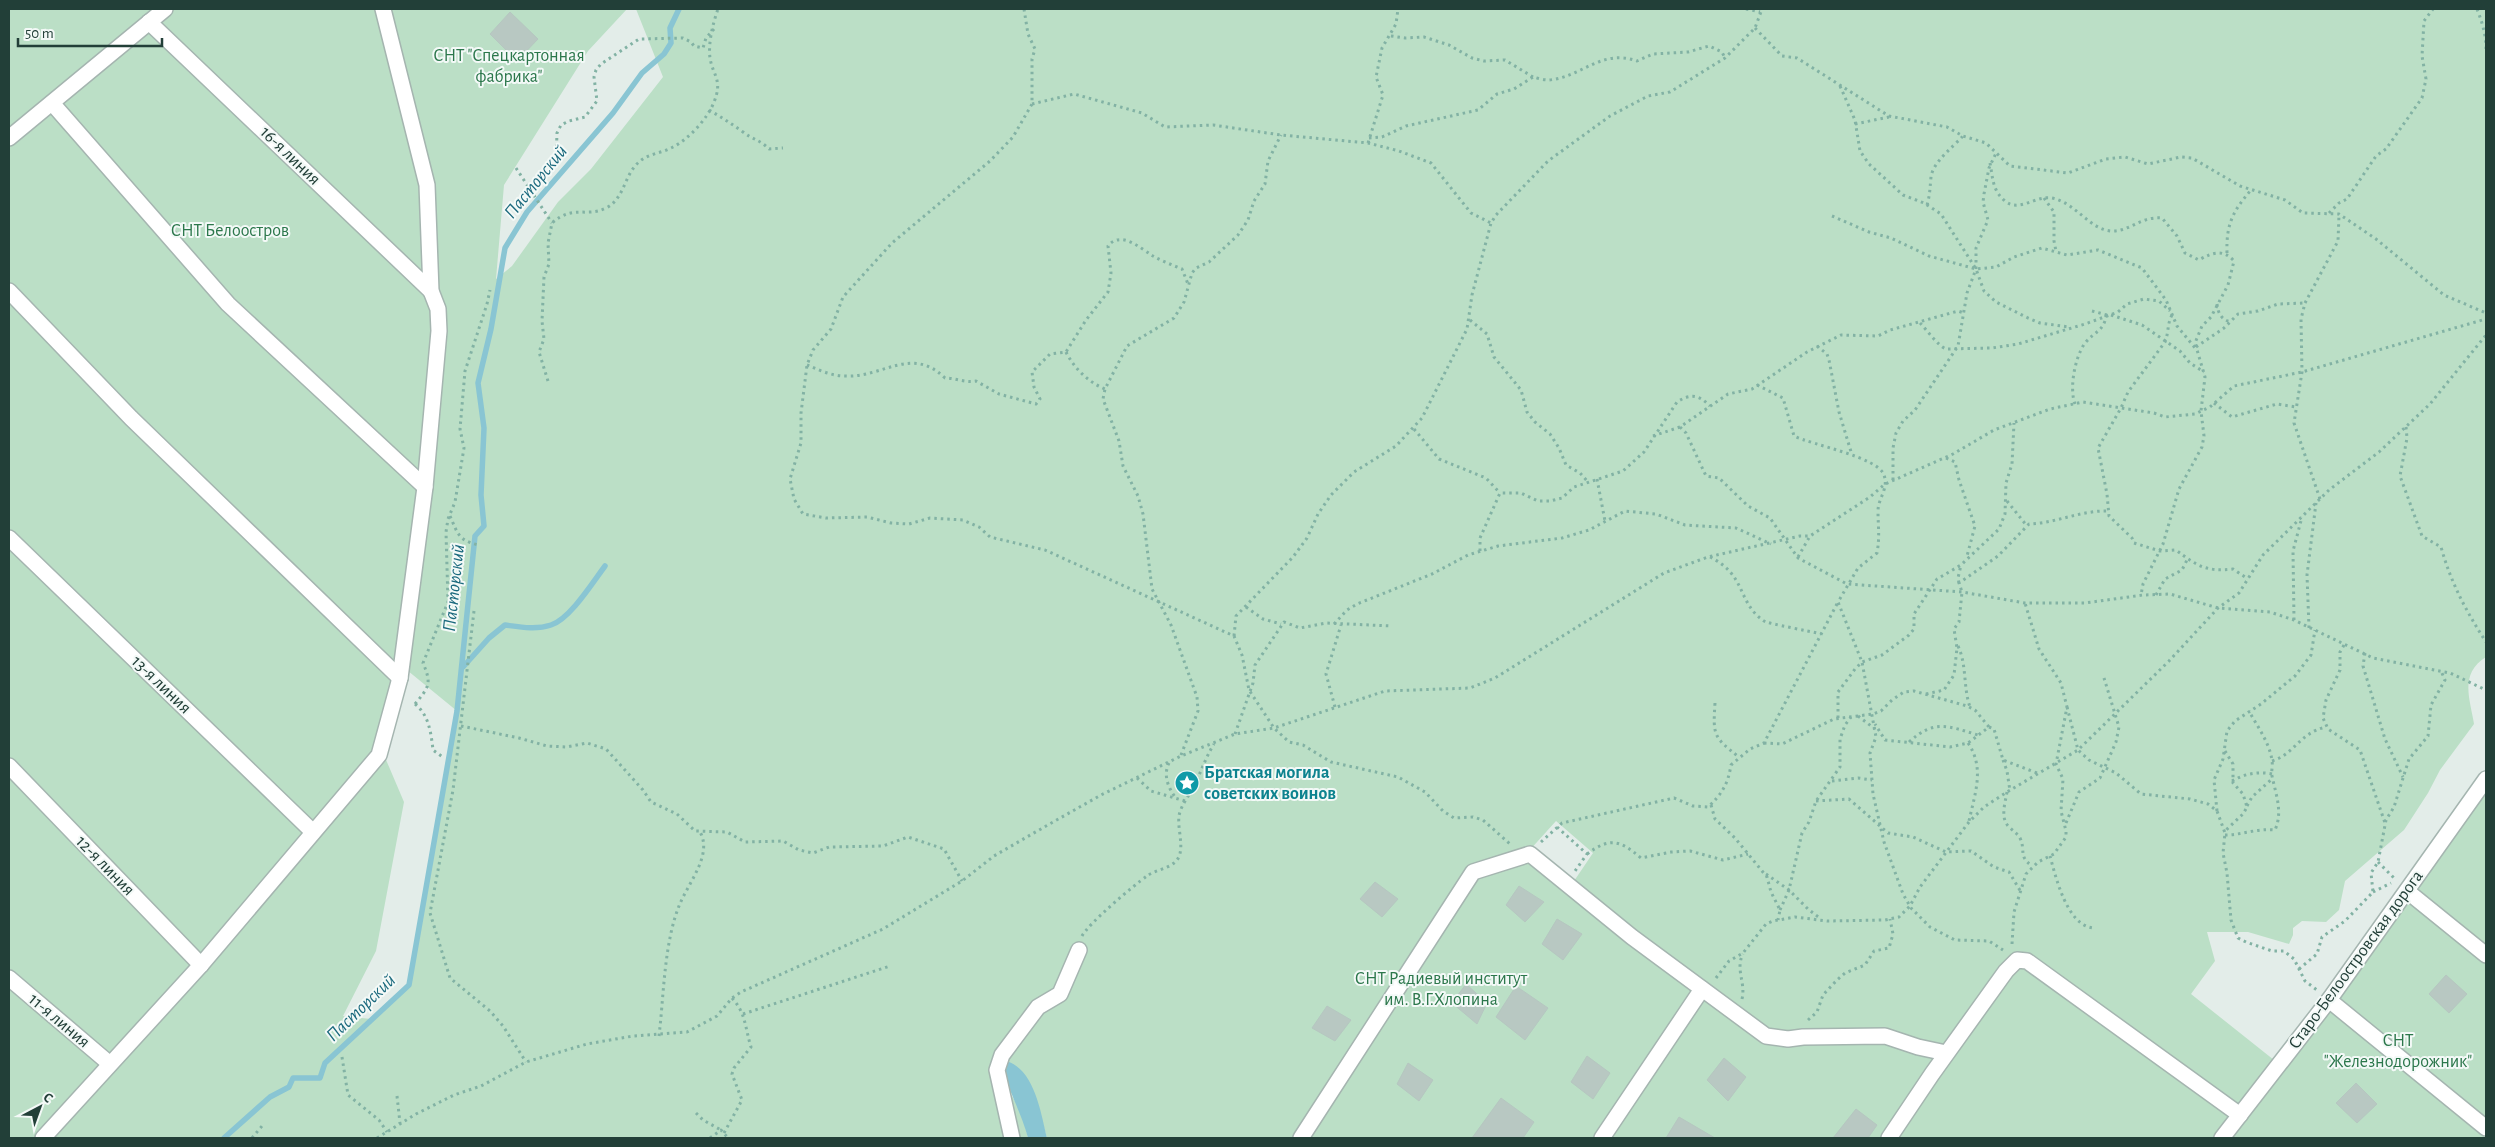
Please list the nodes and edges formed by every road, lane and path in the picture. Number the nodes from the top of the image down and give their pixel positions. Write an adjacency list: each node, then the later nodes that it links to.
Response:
1 (165, 9): 10 (street)
2 (383, 9): 45 (street)
3 (718, 9): 12 (path)
4 (1024, 9): 19 (path)
5 (1398, 9): 13 (path)
6 (1746, 9): 9 (path)
7 (2433, 9): 36 (path)
8 (2476, 9): 14 (path)
9 (1761, 10): 11 (path)
10 (149, 22): 18 (street); 45 (street, 16-я линия)
11 (1755, 28): 15 (path); 17 (path)
12 (714, 29): 20 (path); 30 (path)
13 (1391, 36): 16 (path); 26 (path)
14 (2486, 49)
15 (1725, 58): 16 (path); 40 (path)
16 (1533, 77): 26 (path)
17 (1840, 86): 21 (path); 22 (path)
18 (52, 103): 25 (street); 89 (street)
19 (1032, 104): 23 (path); 66 (path)
20 (709, 110): 28 (path); 39 (path)
21 (1889, 116): 22 (path); 24 (path)
22 (1855, 124): 35 (path)
23 (1281, 136): 27 (path); 44 (path)
24 (1963, 136): 29 (path); 35 (path)
25 (9, 138)
26 (1369, 138): 27 (path)
27 (1368, 144): 40 (path)
28 (783, 148)
29 (1997, 151): 31 (path); 33 (path)
30 (556, 160)
31 (1990, 163): 34 (path); 43 (path)
32 (516, 168): 39 (path)
33 (2252, 190): 36 (path); 42 (path)
34 (2044, 198): 41 (path); 42 (path)
35 (1927, 205): 43 (path)
36 (2328, 214): 37 (path)
37 (2339, 214): 48 (path); 53 (path)
38 (1832, 216): 43 (path)
39 (552, 223): 69 (path)
40 (1491, 223): 56 (path)
41 (2056, 252): 43 (path); 52 (path)
42 (2227, 253): 49 (path)
43 (1976, 269): 51 (path); 59 (path)
44 (1188, 285): 65 (path); 71 (path)
45 (431, 290): 89 (street)
46 (490, 290): 95 (path)
47 (9, 291): 139 (street)
48 (2305, 303): 58 (path); 67 (path)
49 (2217, 304): 58 (path); 63 (path)
50 (2092, 311): 54 (path)
51 (1964, 313): 57 (path); 64 (path)
52 (2171, 313): 54 (path); 61 (path); 63 (path)
53 (2486, 313)
54 (2108, 315): 59 (path); 61 (path); 73 (path)
55 (2486, 319): 67 (path)
56 (1470, 320): 81 (path); 87 (path)
57 (1920, 322): 62 (path); 64 (path)
58 (2231, 322): 63 (path)
59 (2069, 327): 64 (path)
60 (2486, 335): 80 (path)
61 (2165, 342): 68 (path); 76 (path)
62 (1817, 346): 70 (path); 83 (path)
63 (2196, 348): 68 (path)
64 (1956, 349): 86 (path)
65 (1066, 352): 66 (path); 71 (path)
66 (807, 366): 118 (path)
67 (2302, 372): 72 (path); 75 (path)
68 (2204, 373): 77 (path)
69 (548, 381)
70 (1757, 385): 74 (path); 83 (path)
71 (1105, 389): 118 (path)
72 (2214, 403): 75 (path); 77 (path)
73 (2075, 404): 76 (path); 78 (path)
74 (1710, 406): 79 (path); 82 (path)
75 (2296, 407): 91 (path)
76 (2121, 408): 77 (path); 94 (path)
77 (2201, 411): 105 (path)
78 (2014, 423): 84 (path); 92 (path)
79 (1680, 427): 82 (path); 101 (path)
80 (2406, 427): 91 (path); 133 (path)
81 (1414, 429): 90 (path); 121 (path)
82 (1653, 436): 85 (path)
83 (1852, 455): 88 (path)
84 (1945, 457): 86 (path); 107 (path)
85 (1597, 479): 87 (path); 97 (path)
86 (1893, 480): 88 (path)
87 (1588, 482): 90 (path)
88 (1885, 484): 99 (path); 112 (path)
89 (425, 487): 139 (street)
90 (1500, 493): 104 (path)
91 (2320, 498): 93 (path)
92 (2006, 501): 98 (path); 107 (path)
93 (2316, 503): 96 (path); 129 (path)
94 (2109, 511): 98 (path); 105 (path)
95 (450, 515): 103 (path); 146 (path)
96 (2302, 516): 111 (path); 124 (path)
97 (1605, 521): 102 (path); 104 (path)
98 (2027, 526): 113 (path)
99 (1810, 536): 101 (path); 108 (path)
100 (9, 538): 201 (street, 13-я линия)
101 (1787, 540): 102 (path); 108 (path)
102 (1771, 544): 106 (path)
103 (478, 545)
104 (1480, 551): 126 (path)
105 (2160, 551): 109 (path); 116 (path)
106 (1708, 557): 131 (path); 148 (path)
107 (1967, 557): 110 (path)
108 (1798, 558): 112 (path)
109 (2187, 560): 111 (path); 117 (path)
110 (1961, 564): 113 (path); 114 (path)
111 (2248, 579): 122 (path)
112 (1846, 584): 114 (path); 119 (path)
113 (1959, 584): 115 (path)
114 (1931, 589): 115 (path); 137 (path)
115 (1962, 592): 120 (path); 134 (path)
116 (2141, 595): 117 (path); 120 (path)
117 (2156, 595): 122 (path)
118 (1158, 602): 132 (path); 172 (path)
119 (1838, 602): 131 (path); 137 (path)
120 (2026, 603): 150 (path)
121 (1246, 607): 125 (path); 132 (path)
122 (2218, 608): 124 (path); 154 (path)
123 (474, 611): 159 (path)
124 (2294, 620): 129 (path)
125 (1282, 624): 126 (path); 141 (path)
126 (1334, 624): 127 (path)
127 (1341, 625): 128 (path); 148 (path)
128 (1392, 626)
129 (2309, 628): 130 (path)
130 (2314, 630): 135 (path); 151 (path)
131 (1821, 634): 166 (path)
132 (1234, 636): 141 (path)
133 (2486, 642)
134 (1956, 643): 143 (path); 149 (path)
135 (2344, 645): 136 (path); 160 (path)
136 (2365, 653): 138 (path); 183 (path)
137 (1862, 662): 147 (path); 157 (path)
138 (2441, 671): 142 (path); 183 (path)
139 (400, 678): 201 (street)
140 (2104, 678): 154 (path)
141 (1249, 690): 162 (path); 164 (path)
142 (2486, 690)
143 (1923, 695): 149 (path); 152 (path)
144 (408, 698): 146 (path)
145 (1715, 703): 173 (path)
146 (415, 704): 174 (path)
147 (1871, 705): 152 (path); 153 (path)
148 (1335, 707): 162 (path)
149 (1970, 707): 161 (path)
150 (2067, 707): 170 (path); 178 (path)
151 (2249, 710): 171 (path); 176 (path)
152 (1881, 711): 153 (path)
153 (1873, 714): 156 (path); 158 (path)
154 (2115, 714): 170 (path); 180 (path)
155 (1852, 716): 156 (path); 157 (path); 187 (path)
156 (1857, 716): 163 (path)
157 (1838, 718): 166 (path)
158 (1874, 723): 163 (path); 167 (path)
159 (461, 726): 202 (path); 240 (path)
160 (2326, 726): 176 (path); 197 (path)
161 (1989, 727): 165 (path); 175 (path)
162 (1274, 728): 164 (path); 205 (path)
163 (1876, 729): 185 (path)
164 (1235, 734): 169 (path)
165 (1978, 735): 167 (path); 168 (path)
166 (1764, 742): 173 (path)
167 (1908, 742): 168 (path)
168 (1968, 742): 196 (path)
169 (1214, 744): 172 (path); 191 (path)
170 (2078, 750): 178 (path); 180 (path)
171 (2225, 751): 188 (path); 195 (path)
172 (1181, 756): 177 (path)
173 (1739, 757): 193 (path)
174 (444, 758)
175 (2003, 760): 181 (path); 189 (path)
176 (2272, 761): 182 (path)
177 (1170, 762): 184 (path); 190 (path)
178 (2056, 764): 181 (path); 199 (path)
179 (9, 766): 227 (street, 12-я линия)
180 (2103, 768): 195 (path); 199 (path)
181 (2037, 773): 189 (path)
182 (2272, 776): 188 (path); 194 (path); 203 (path)
183 (2404, 777): 197 (path)
184 (1137, 778): 190 (path); 212 (path)
185 (1872, 780): 187 (path); 198 (path)
186 (2486, 780): 215 (street, Старо-Белоостровская дорога)
187 (1831, 781): 192 (path)
188 (2232, 781): 194 (path)
189 (2008, 791): 196 (path); 210 (path)
190 (1176, 797): 191 (path)
191 (1186, 801): 223 (path)
192 (1816, 801): 198 (path); 214 (path)
193 (1711, 804): 200 (path); 207 (path)
194 (2247, 807): 203 (path)
195 (2217, 811): 203 (path)
196 (1969, 822): 204 (path)
197 (2386, 824): 209 (path)
198 (1882, 826): 204 (path); 217 (path)
199 (2065, 826): 208 (path)
200 (1557, 827): 205 (path); 206 (path)
201 (313, 832): 227 (street)
202 (700, 832): 212 (path); 236 (path)
203 (2225, 833): 229 (path)
204 (1946, 852): 216 (path); 217 (path)
205 (1529, 854): 213 (street); 256 (street)
206 (1587, 854): 207 (path); 213 (path)
207 (1748, 854): 211 (path)
208 (2050, 856): 210 (path); 222 (path)
209 (2378, 862): 215 (path); 229 (path)
210 (2032, 866): 216 (path)
211 (1762, 871): 214 (path); 218 (path)
212 (962, 880): 232 (path)
213 (1567, 882): 231 (street)
214 (1789, 890): 218 (path); 221 (path)
215 (2407, 891): 225 (street); 233 (street, Старо-Белоостровская дорога)
216 (2022, 892): 226 (path)
217 (1910, 906): 219 (path); 226 (path)
218 (1780, 910): 220 (path)
219 (1890, 919): 221 (path); 237 (path)
220 (1778, 920): 221 (path); 224 (path)
221 (1824, 920)
222 (2093, 928)
223 (1079, 950): 255 (street)
224 (1743, 953): 231 (path); 234 (path)
225 (2486, 955)
226 (2013, 959): 238 (street); 244 (street)
227 (201, 965): 241 (street)
228 (890, 966): 235 (path)
229 (2299, 970): 233 (path)
230 (9, 978): 241 (street, 11-я линия)
231 (1702, 989): 234 (street); 257 (street)
232 (732, 998): 235 (path); 236 (path)
233 (2329, 1000): 244 (street, Старо-Белоостровская дорога); 247 (street)
234 (1736, 1013): 237 (street)
235 (743, 1014): 248 (path)
236 (659, 1036): 240 (path)
237 (1788, 1039): 238 (street)
238 (1946, 1053): 258 (street)
239 (342, 1057): 249 (path)
240 (526, 1062): 245 (path)
241 (110, 1064): 250 (street)
242 (397, 1096): 245 (path)
243 (696, 1113): 248 (path)
244 (2240, 1115): 259 (street, Старо-Белоостровская дорога)
245 (400, 1124): 249 (path)
246 (262, 1126): 251 (path)
247 (2486, 1128)
248 (722, 1131): 253 (path); 254 (path)
249 (387, 1132): 252 (path)
250 (43, 1138)
251 (252, 1138)
252 (377, 1138)
253 (710, 1138)
254 (728, 1138)
255 (1012, 1138)
256 (1301, 1138)
257 (1602, 1138)
258 (1890, 1138)
259 (2222, 1138)

